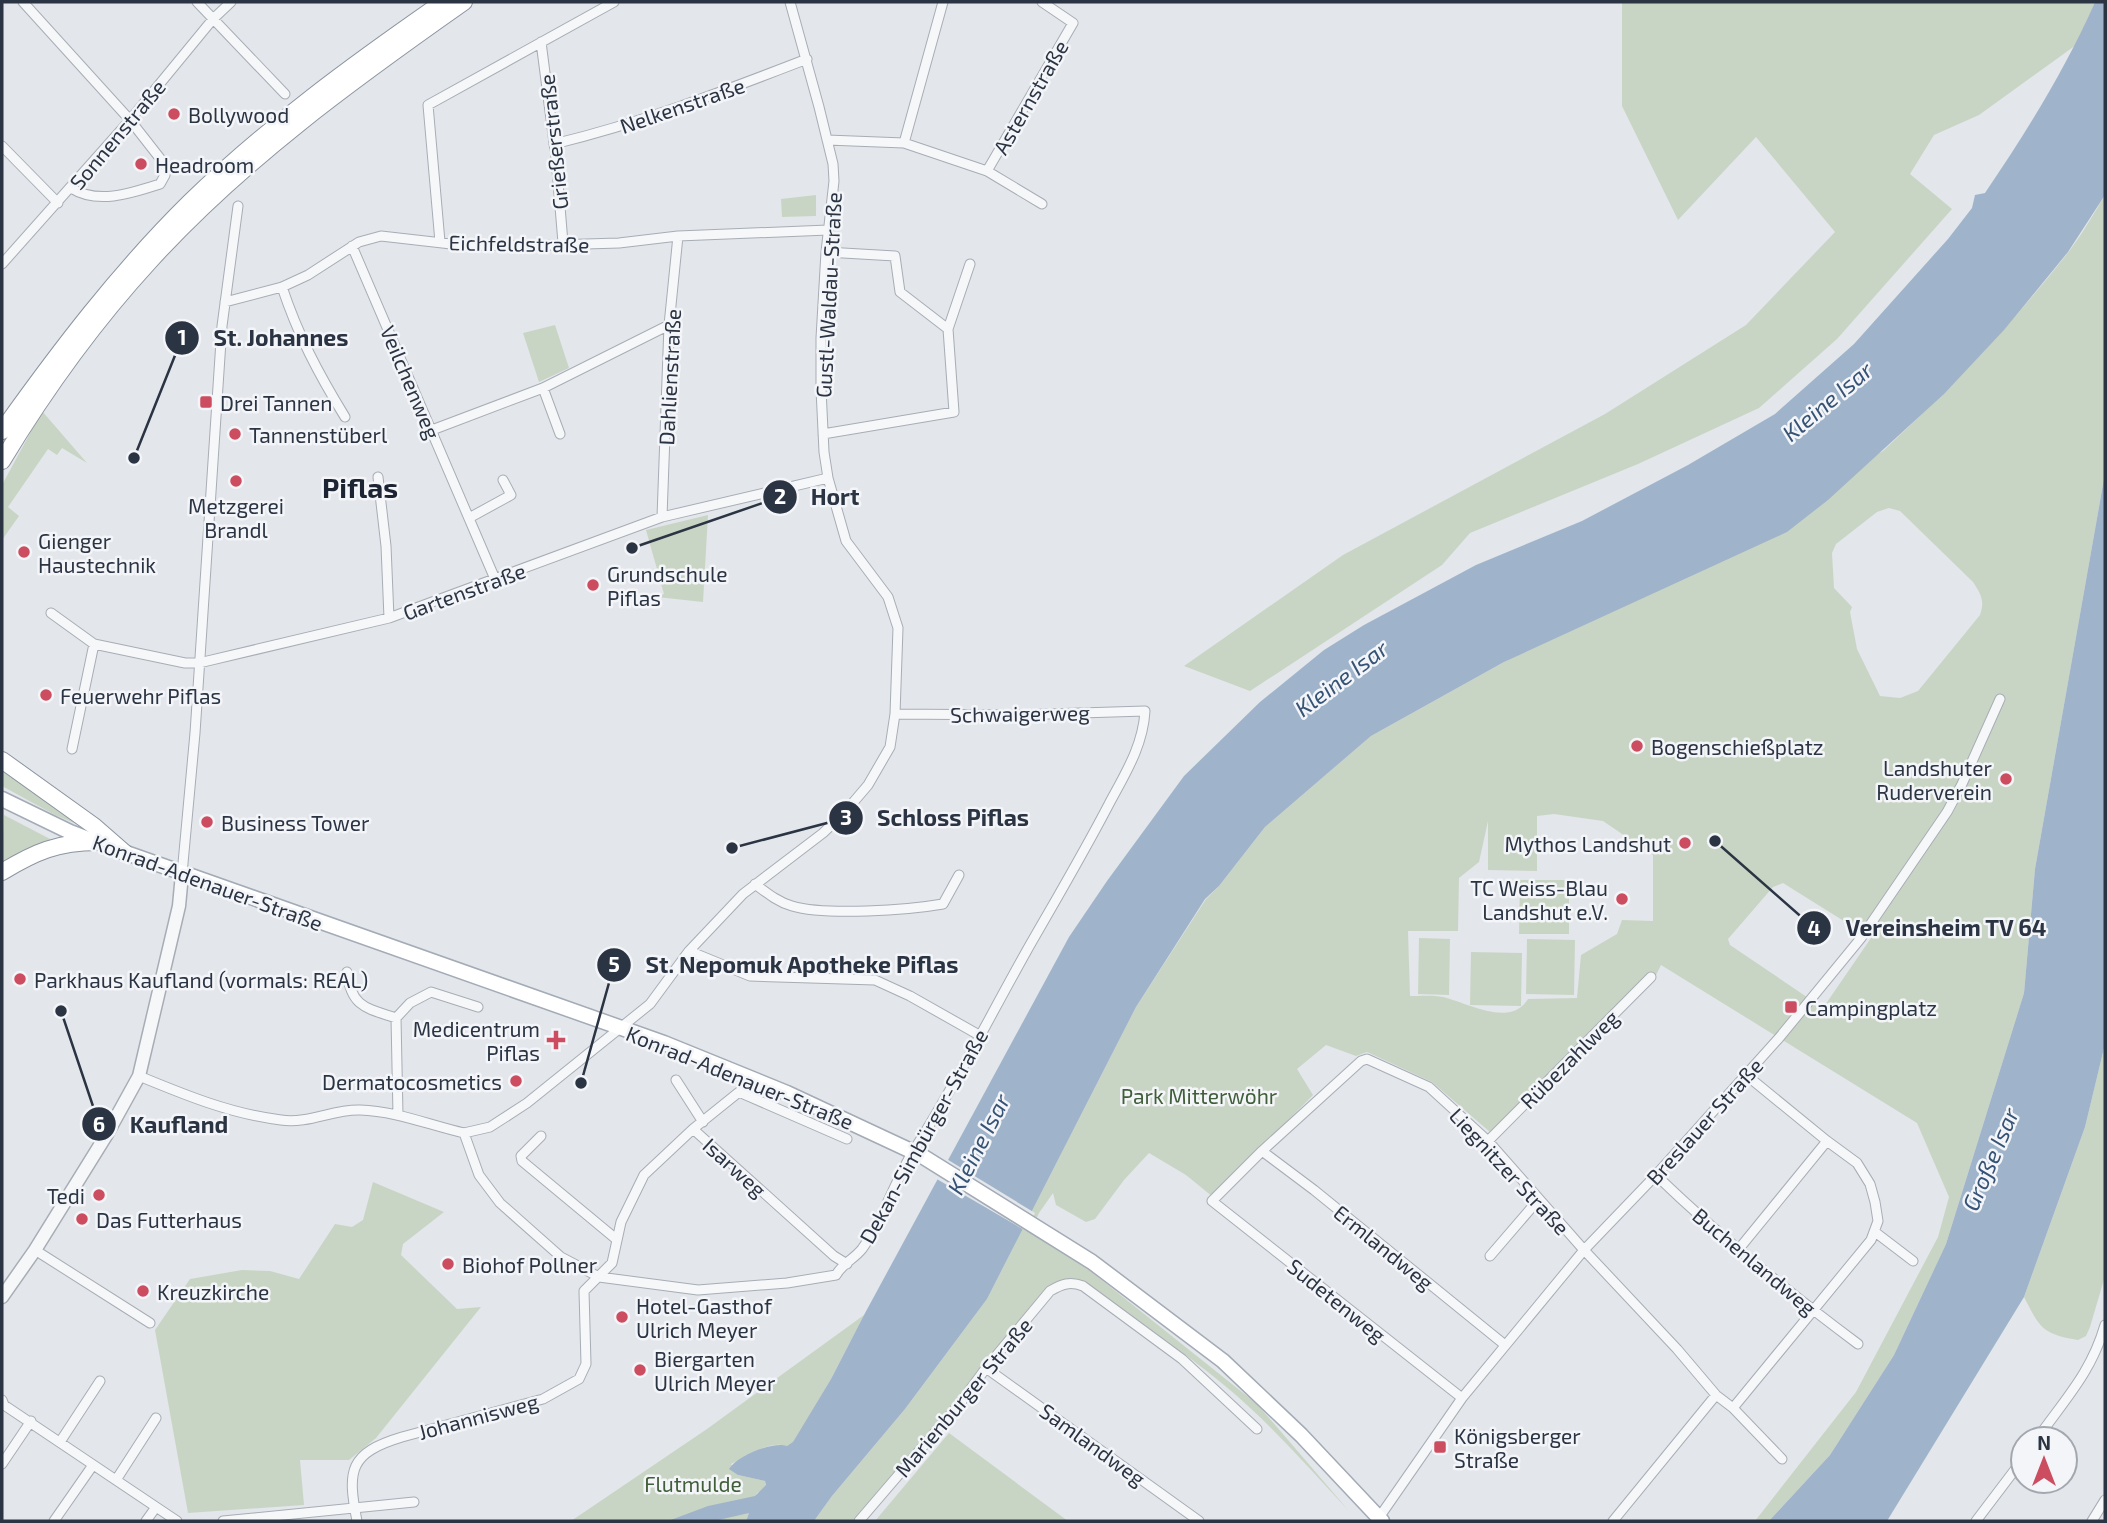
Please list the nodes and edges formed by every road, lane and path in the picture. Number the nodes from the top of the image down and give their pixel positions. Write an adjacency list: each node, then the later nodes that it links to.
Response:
1 (23, 2): 14 (street)
2 (197, 2): 10 (street)
3 (231, 2): 10 (street, Sonnenstraße)
4 (443, 2): 39 (highway)
5 (464, 2): 42 (highway)
6 (614, 2): 11 (street)
7 (790, 2): 12 (street, Gustl-Waldau-Straße)
8 (943, 2): 16 (street)
9 (1042, 2): 19 (street, Asternstraße)
10 (213, 19): 13 (street); 14 (street, Sonnenstraße)
11 (541, 41): 17 (street, Grießerstraße); 26 (street)
12 (807, 60): 15 (street, Gustl-Waldau-Straße); 17 (street, Nelkenstraße)
13 (285, 94)
14 (130, 120): 20 (street, Sonnenstraße); 20 (street)
15 (827, 140): 16 (street); 24 (street, Gustl-Waldau-Straße)
16 (904, 143): 19 (street)
17 (554, 144): 27 (street, Grießerstraße)
18 (2, 146): 21 (street)
19 (987, 171): 22 (street)
20 (71, 187): 21 (street, Sonnenstraße)
21 (58, 203): 30 (street, Sonnenstraße)
22 (1042, 204)
23 (238, 206): 33 (street)
24 (828, 230): 25 (street, Eichfeldstraße); 29 (street, Gustl-Waldau-Straße)
25 (678, 236): 27 (street, Eichfeldstraße); 34 (street, Dahlienstraße)
26 (440, 242): 27 (street, Eichfeldstraße); 28 (street, Eichfeldstraße)
27 (562, 243)
28 (352, 246): 32 (street, Eichfeldstraße); 38 (street, Veilchenweg)
29 (826, 252): 35 (street); 41 (street, Gustl-Waldau-Straße)
30 (2, 264)
31 (970, 264): 35 (street)
32 (282, 287): 33 (street, Eichfeldstraße); 37 (street)
33 (225, 302): 52 (street)
34 (669, 325): 36 (street); 46 (street, Dahlienstraße)
35 (948, 329): 41 (street)
36 (543, 388): 38 (street); 40 (street)
37 (345, 417)
38 (432, 430): 47 (street, Veilchenweg)
39 (2, 431)
40 (560, 434)
41 (823, 434): 44 (street, Gustl-Waldau-Straße)
42 (2, 461)
43 (378, 477): 50 (street)
44 (828, 478): 46 (street, Gartenstraße); 55 (street, Gustl-Waldau-Straße)
45 (503, 480): 47 (street)
46 (662, 517): 48 (street, Gartenstraße)
47 (470, 518): 48 (street, Veilchenweg)
48 (495, 579): 50 (street, Gartenstraße)
49 (51, 613): 51 (street, Gartenstraße)
50 (389, 618): 52 (street, Gartenstraße)
51 (94, 643): 52 (street, Gartenstraße); 56 (street)
52 (199, 663): 62 (street)
53 (2000, 699): 72 (street, Breslauer Straße)
54 (1145, 711): 55 (street, Schwaigerweg); 71 (street, Dekan-Simbürger-Straße)
55 (895, 714): 64 (street, Gustl-Waldau-Straße)
56 (72, 749)
57 (2, 760): 60 (highway)
58 (2, 799): 59 (main road, Konrad-Adenauer-Straße)
59 (97, 842): 60 (main road, Konrad-Adenauer-Straße); 61 (highway)
60 (125, 853): 62 (main road, Konrad-Adenauer-Straße)
61 (2, 872)
62 (182, 874): 70 (main road, Konrad-Adenauer-Straße); 73 (street)
63 (959, 875): 64 (street)
64 (755, 884): 65 (street, Gustl-Waldau-Straße)
65 (689, 951): 70 (street, Gustl-Waldau-Straße); 71 (street)
66 (348, 972): 69 (street)
67 (1651, 977): 81 (street, Rübezahlweg)
68 (478, 1007): 69 (street)
69 (396, 1018): 75 (street)
70 (622, 1028): 78 (street, Gustl-Waldau-Straße); 84 (main road, Konrad-Adenauer-Straße)
71 (979, 1035): 84 (street, Dekan-Simbürger-Straße)
72 (1745, 1074): 82 (street); 85 (street, Breslauer Straße)
73 (139, 1076): 75 (street); 90 (street)
74 (676, 1080): 76 (street)
75 (398, 1115): 78 (street)
76 (703, 1122): 77 (street, Isarweg); 80 (street, Isarweg)
77 (693, 1129): 89 (street, Johannisweg); 95 (street, Isarweg)
78 (464, 1133): 96 (street, Dekan-Simbürger-Straße)
79 (541, 1136): 89 (street)
80 (847, 1139)
81 (1488, 1141): 83 (street, Liegnitzer Straße); 86 (street, Liegnitzer Straße)
82 (1827, 1141): 88 (street); 92 (street)
83 (1262, 1151): 87 (street, Liegnitzer Straße); 102 (street, Ermlandweg)
84 (918, 1153): 95 (street, Dekan-Simbürger-Straße); 123 (main road, Konrad-Adenauer-Straße)
85 (1656, 1175): 91 (street, Breslauer Straße); 92 (street, Buchenlandweg)
86 (1539, 1199): 91 (street, Liegnitzer Straße); 93 (street)
87 (1212, 1201): 106 (street, Sudetenweg)
88 (1875, 1232): 94 (street); 98 (street)
89 (616, 1239): 96 (street, Johannisweg)
90 (35, 1250): 97 (street); 99 (street)
91 (1584, 1250): 102 (street, Breslauer Straße); 105 (street, Liegnitzer Straße)
92 (1738, 1250): 98 (street, Buchenlandweg)
93 (1490, 1256)
94 (1913, 1261)
95 (847, 1264): 96 (street, Dekan-Simbürger-Straße)
96 (599, 1277): 122 (street, Johannisweg)
97 (2, 1297)
98 (1813, 1310): 101 (street, Buchenlandweg); 108 (street)
99 (150, 1323)
100 (2105, 1325): 111 (street)
101 (1858, 1344)
102 (1506, 1345): 106 (street, Breslauer Straße)
103 (986, 1368): 112 (street, Marienburger Straße); 129 (street, Marienburger Straße); 130 (street, Samlandweg)
104 (100, 1381): 113 (street)
105 (1716, 1395): 108 (street, Liegnitzer Straße); 131 (street)
106 (1462, 1398): 123 (street, Breslauer Straße)
107 (2, 1399): 110 (street)
108 (1732, 1408): 114 (street, Liegnitzer Straße)
109 (156, 1418): 118 (street)
110 (31, 1421): 113 (street); 115 (street)
111 (2047, 1425)
112 (1257, 1429)
113 (60, 1442): 116 (street)
114 (1782, 1459)
115 (2, 1464)
116 (93, 1465): 118 (street); 124 (street)
117 (2009, 1477): 132 (street)
118 (116, 1480): 121 (street)
119 (2105, 1500): 133 (street)
120 (414, 1502): 122 (street)
121 (156, 1507): 125 (street); 126 (street)
122 (355, 1507): 127 (street); 128 (street, Johannisweg)
123 (1379, 1520)
124 (54, 1521)
125 (146, 1521)
126 (177, 1521)
127 (223, 1521)
128 (357, 1521)
129 (859, 1521)
130 (1199, 1521)
131 (1613, 1521)
132 (1976, 1521)
133 (2092, 1521)

